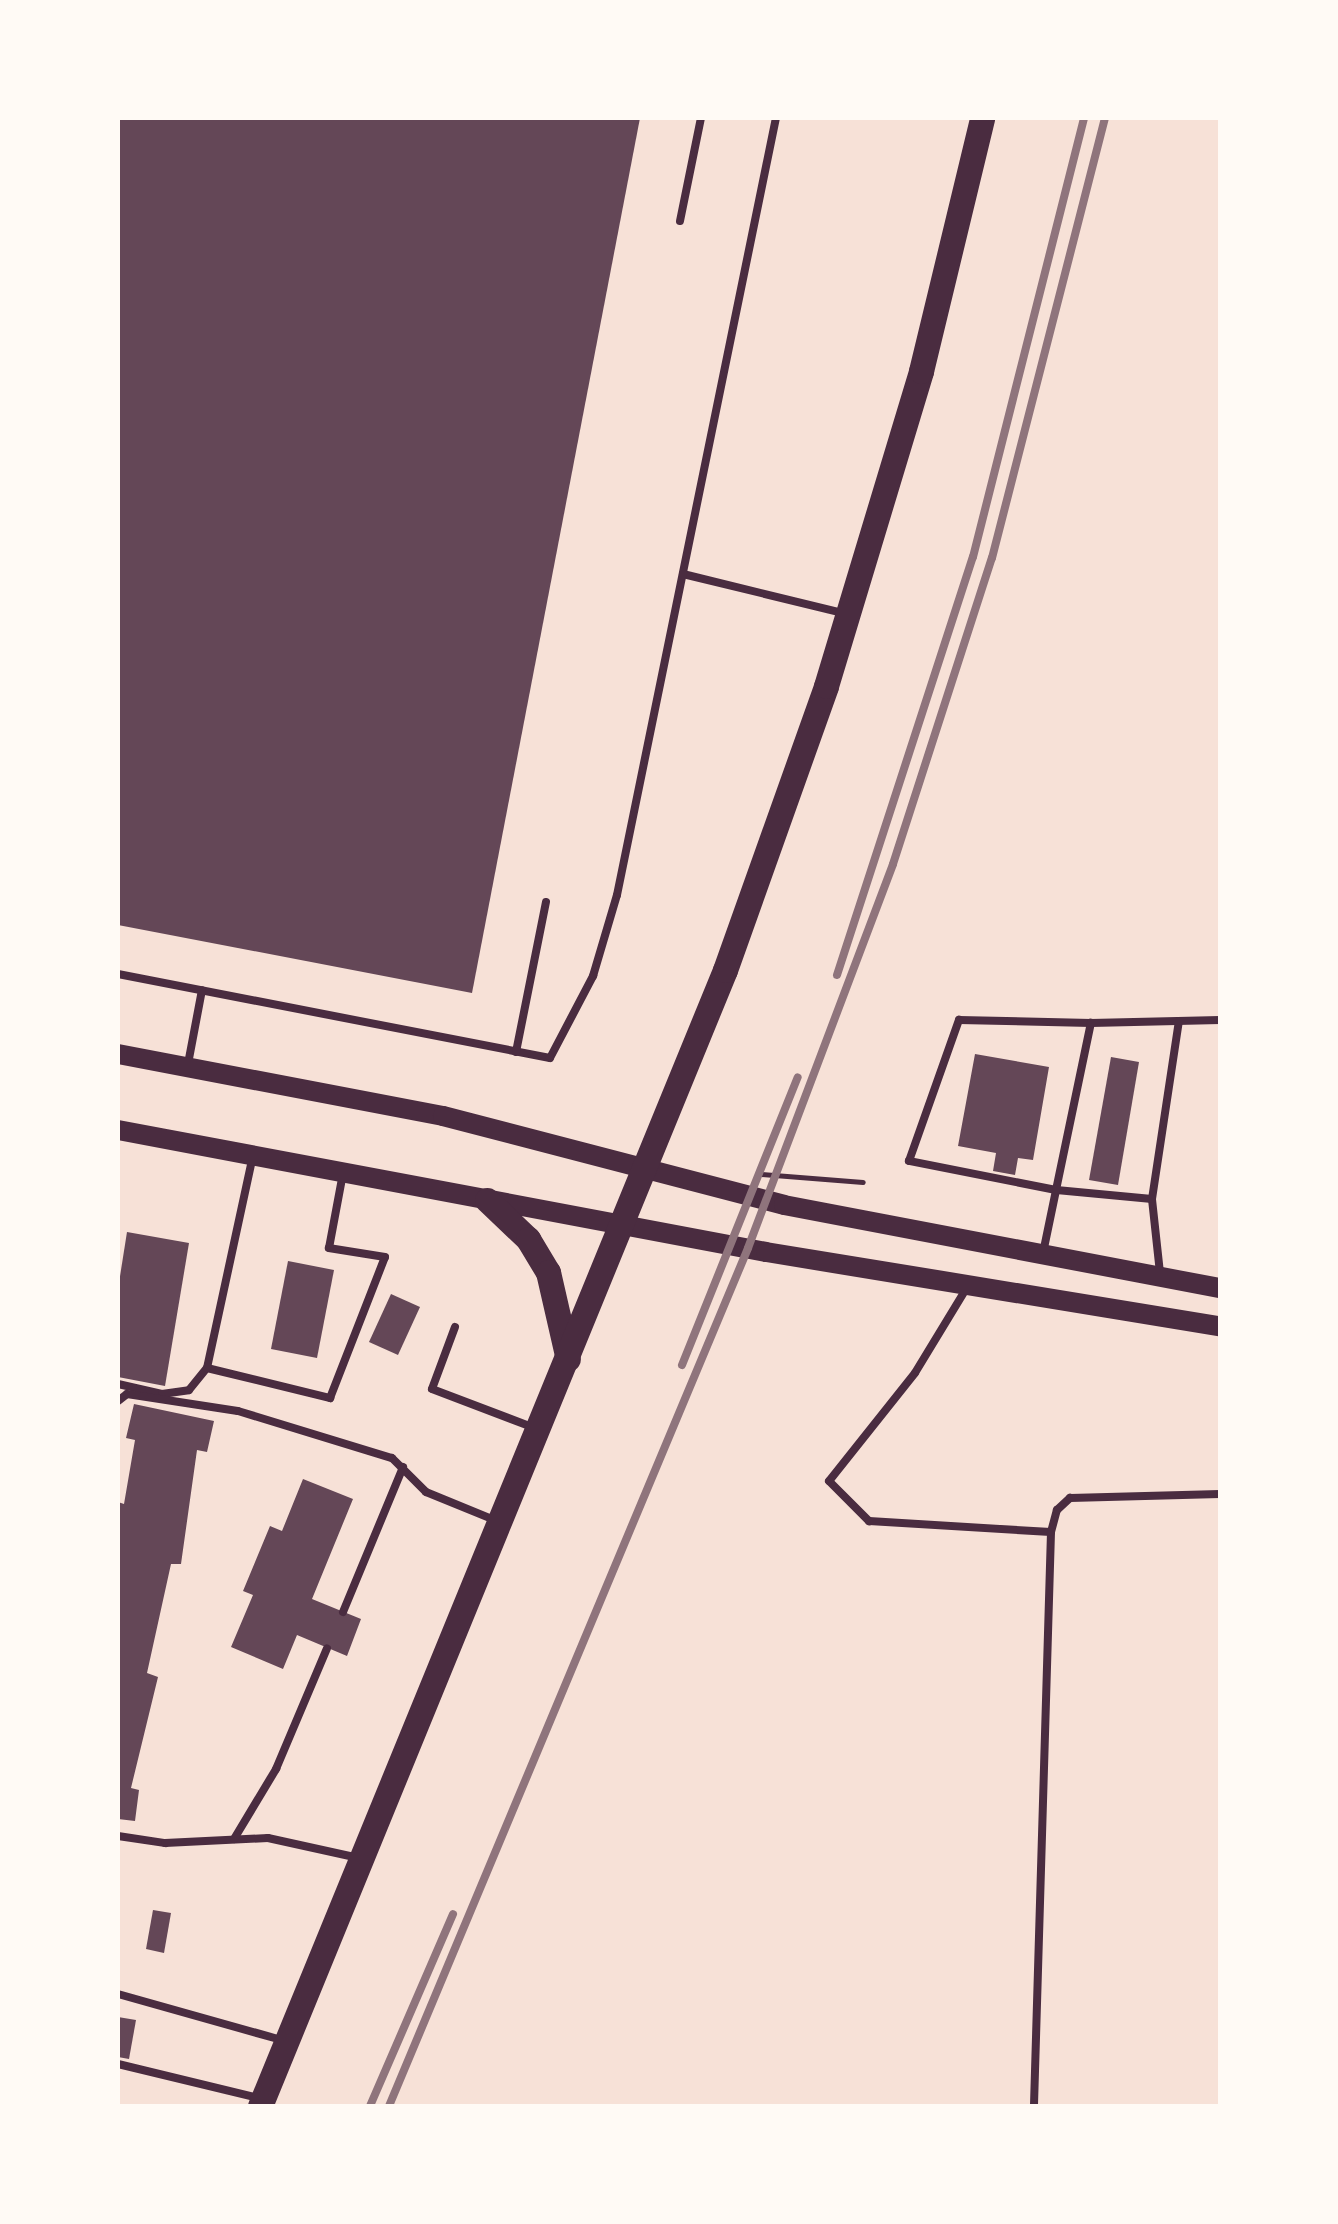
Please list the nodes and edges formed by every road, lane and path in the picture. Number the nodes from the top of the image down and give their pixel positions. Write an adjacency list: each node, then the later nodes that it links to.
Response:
1 (701, 118): 4 (lane)
2 (776, 118): 5 (lane)
3 (982, 118): 6 (main road)
4 (680, 221)
5 (682, 574): 6 (lane); 13 (lane)
6 (848, 614): 19 (main road)
7 (546, 902): 13 (lane)
8 (118, 974): 9 (lane)
9 (202, 990): 13 (lane); 15 (lane)
10 (1220, 1020): 11 (lane)
11 (1180, 1021): 12 (lane); 23 (lane)
12 (1091, 1023): 22 (lane); 22 (lane)
13 (516, 1052)
14 (118, 1054): 15 (main road)
15 (187, 1068): 19 (main road)
16 (118, 1130): 17 (main road)
17 (253, 1155): 18 (main road); 33 (lane)
18 (343, 1173): 24 (main road); 33 (lane)
19 (646, 1173): 25 (main road); 26 (main road)
20 (748, 1173): 21 (path)
21 (863, 1182)
22 (1056, 1190): 23 (lane); 26 (lane)
23 (1152, 1199): 27 (lane)
24 (487, 1200): 25 (main road); 32 (main road)
25 (626, 1226): 28 (main road); 32 (main road)
26 (1042, 1257): 27 (main road)
27 (1161, 1278): 29 (main road)
28 (969, 1286): 30 (main road); 40 (lane)
29 (1220, 1288)
30 (1220, 1326)
31 (455, 1328): 36 (lane)
32 (568, 1364): 36 (main road)
33 (207, 1368): 34 (lane)
34 (118, 1384)
35 (118, 1401): 37 (lane)
36 (541, 1430): 39 (main road)
37 (403, 1467): 39 (lane); 41 (lane)
38 (1220, 1494): 40 (lane)
39 (502, 1524): 45 (main road)
40 (1052, 1532): 50 (lane)
41 (343, 1612)
42 (328, 1648): 44 (lane)
43 (118, 1836): 44 (lane)
44 (234, 1839): 45 (lane)
45 (363, 1858): 47 (main road)
46 (118, 1994): 47 (lane)
47 (287, 2042): 49 (main road)
48 (118, 2064): 49 (lane)
49 (262, 2103)
50 (1034, 2106)

